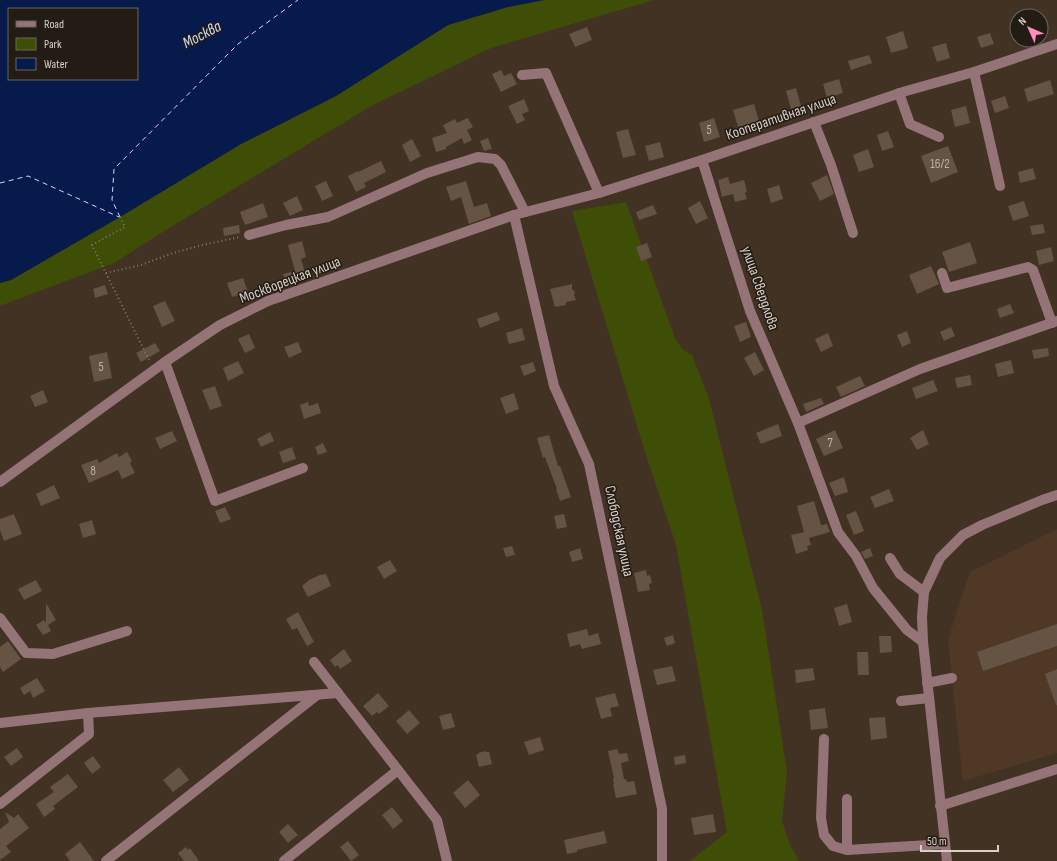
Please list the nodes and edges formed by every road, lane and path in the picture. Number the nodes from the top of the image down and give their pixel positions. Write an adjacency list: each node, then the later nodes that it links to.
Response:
1 (1057, 44): 2 (street, Кооперативная улица)
2 (974, 72): 4 (street, Кооперативная улица); 8 (street)
3 (522, 75): 9 (street)
4 (899, 93): 5 (street, Кооперативная улица); 6 (street)
5 (814, 122): 7 (street, Кооперативная улица); 13 (street)
6 (939, 137)
7 (702, 160): 9 (street, Кооперативная улица); 20 (street, улица Свердлова)
8 (1000, 186)
9 (599, 193): 10 (street, Кооперативная улица)
10 (525, 212): 11 (street, Кооперативная улица); 14 (street)
11 (514, 215): 18 (street, Москворецкая улица); 49 (street, Слободская улица)
12 (120, 217): 15 (path)
13 (853, 233)
14 (249, 235): 15 (path)
15 (106, 273): 19 (path)
16 (942, 273): 17 (street)
17 (1054, 322): 20 (street)
18 (165, 362): 19 (street, Москворецкая улица); 21 (street)
19 (154, 370): 22 (street, Москворецкая улица)
20 (798, 423): 28 (street, улица Свердлова)
21 (303, 468)
22 (0, 482)
23 (1057, 495): 25 (street)
24 (890, 558): 25 (street)
25 (924, 592): 28 (street)
26 (0, 618): 27 (street)
27 (127, 631)
28 (923, 642): 31 (street)
29 (314, 662): 32 (street)
30 (952, 678): 31 (street)
31 (927, 683): 34 (street)
32 (338, 693): 33 (street); 40 (street)
33 (316, 695): 36 (street); 46 (street)
34 (929, 698): 35 (street); 43 (street)
35 (901, 700)
36 (88, 713): 37 (street); 42 (street)
37 (0, 723)
38 (824, 739): 45 (street)
39 (1057, 769): 43 (street)
40 (398, 770): 47 (street); 48 (street)
41 (847, 800): 45 (street)
42 (0, 804)
43 (940, 806): 44 (street)
44 (945, 844): 45 (street); 50 (street)
45 (847, 850)
46 (106, 861)
47 (284, 861)
48 (447, 861)
49 (662, 861)
50 (946, 861)

